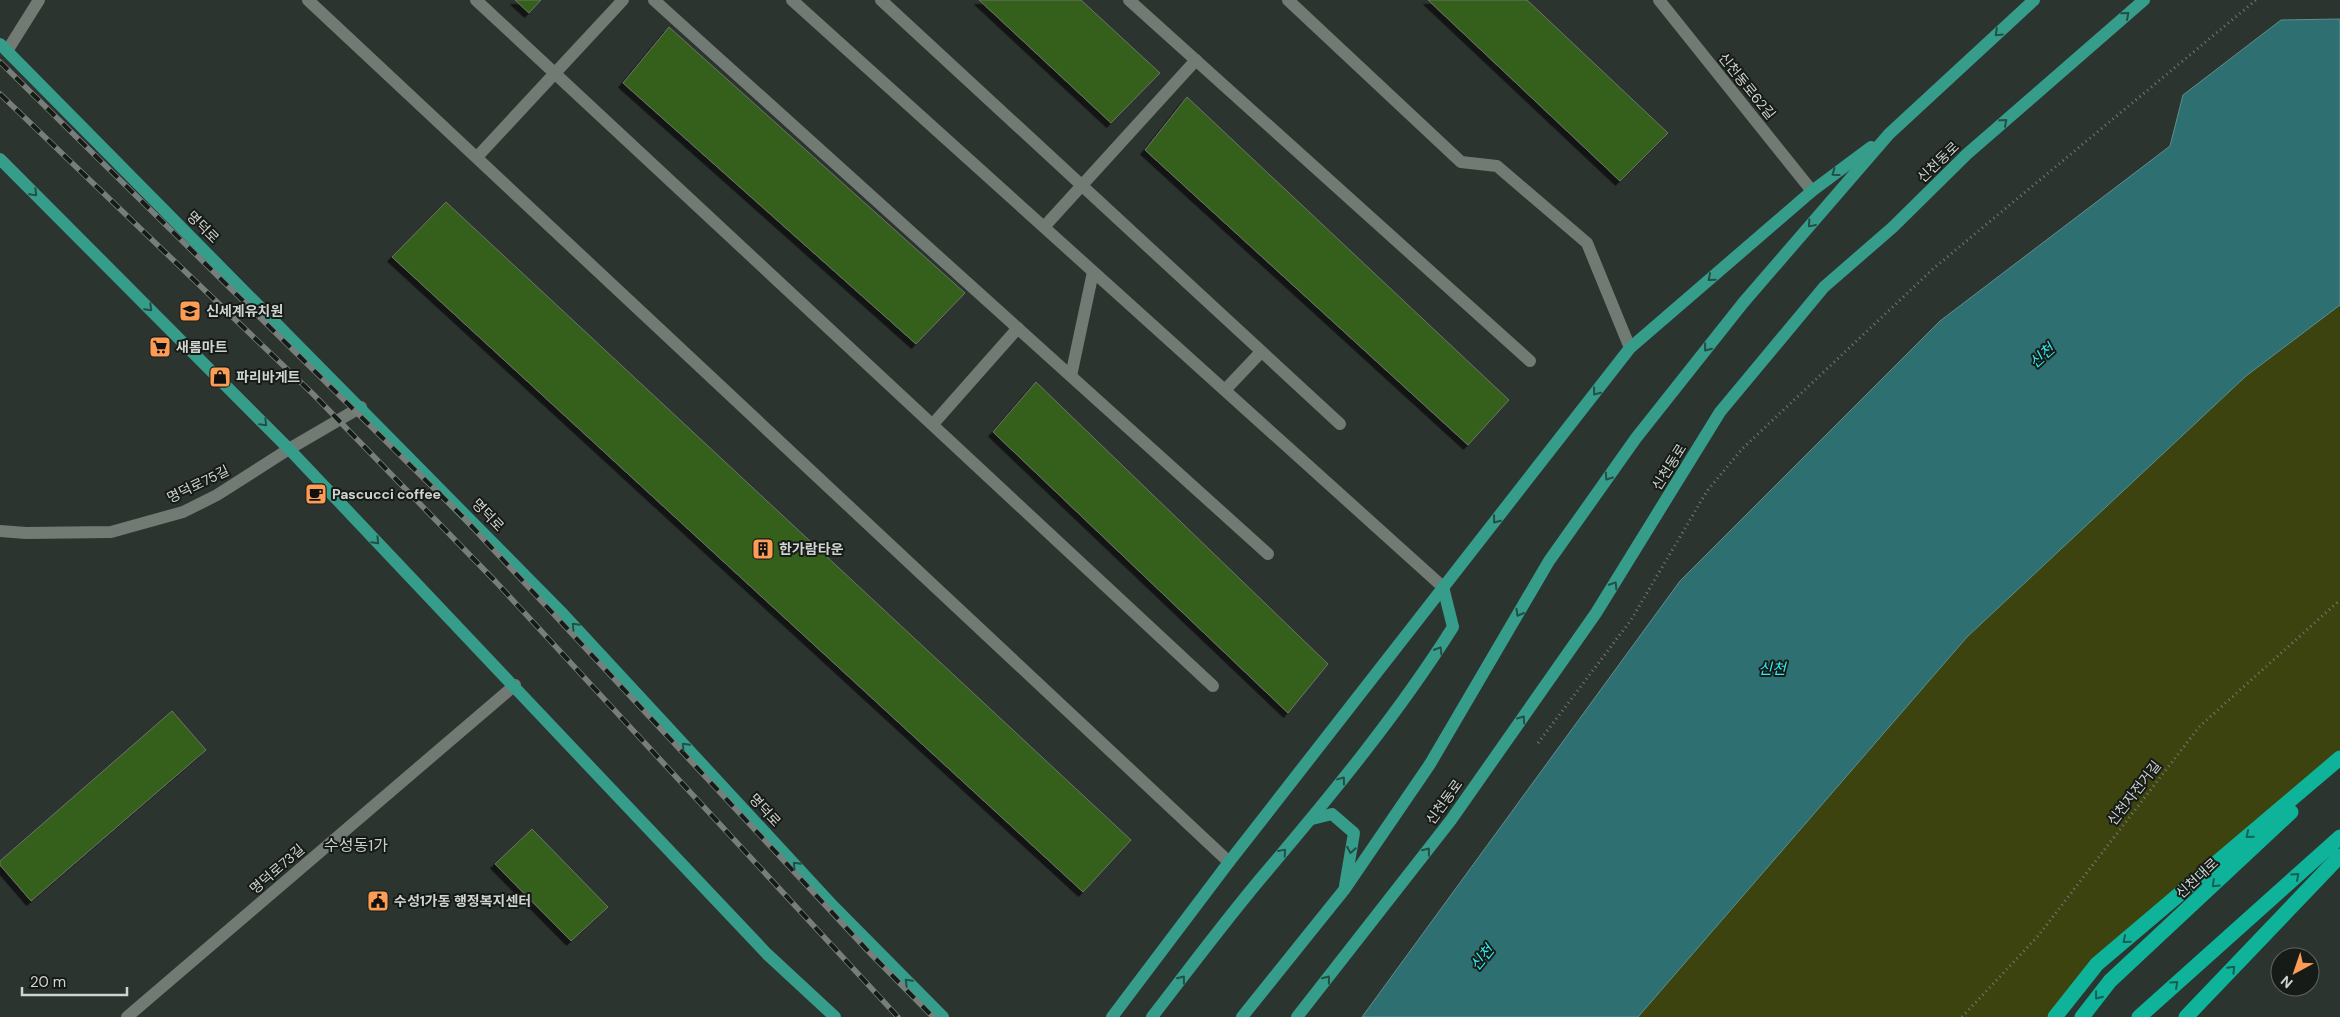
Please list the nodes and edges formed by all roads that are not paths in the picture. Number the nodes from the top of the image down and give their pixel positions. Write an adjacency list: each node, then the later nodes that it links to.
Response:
1 (39, 0): 13 (street)
2 (308, 0): 17 (street)
3 (476, 0): 15 (street)
4 (623, 0): 15 (street)
5 (654, 0): 23 (street)
6 (792, 0): 21 (street)
7 (881, 0): 19 (street)
8 (1129, 0): 14 (street)
9 (1288, 0): 24 (street)
10 (1659, 0): 20 (street, 신천동로62길)
11 (2034, 0): 16 (main road, one-way to 16)
12 (2144, 0): 51 (main road, 신천동로, one-way to 12)
13 (3, 48): 29 (main road, 명덕로)
14 (1196, 60): 19 (street); 26 (street)
15 (556, 72): 17 (street); 30 (street)
16 (1889, 134): 20 (main road, one-way to 20); 44 (main road, one-way to 44)
17 (476, 157): 43 (street)
18 (0, 159): 32 (main road, one-way to 32)
19 (1081, 185): 21 (street); 25 (street)
20 (1812, 191): 24 (main road, one-way to 24)
21 (1044, 227): 22 (street)
22 (1093, 272): 27 (street); 28 (street)
23 (1018, 328): 27 (street); 30 (street)
24 (1630, 348): 35 (main road, one-way to 35)
25 (1261, 352): 28 (street); 31 (street)
26 (1530, 361)
27 (1071, 376): 34 (street)
28 (1224, 390): 35 (street)
29 (361, 407): 32 (street, 명덕로75길); 47 (main road, 명덕로, one-way to 29)
30 (932, 424): 37 (street)
31 (1340, 424)
32 (289, 449): 33 (street, 명덕로75길); 36 (main road, one-way to 36)
33 (0, 531)
34 (1268, 554)
35 (1443, 587): 40 (main road, one-way to 35); 43 (main road)
36 (515, 685): 45 (street, 명덕로73길); 46 (main road)
37 (1214, 686)
38 (2340, 758): 52 (highway, one-way to 52)
39 (2340, 767): 53 (highway, 신천대로, one-way to 53)
40 (1312, 819): 44 (main road, one-way to 44); 49 (main road, one-way to 40)
41 (2340, 837): 54 (highway, one-way to 41)
42 (2340, 856): 55 (highway, one-way to 42)
43 (1228, 862): 48 (main road)
44 (1344, 890): 50 (main road)
45 (127, 1017)
46 (834, 1017)
47 (942, 1017)
48 (1112, 1017)
49 (1152, 1017)
50 (1242, 1017)
51 (1296, 1017)
52 (2055, 1017)
53 (2082, 1017)
54 (2140, 1017)
55 (2186, 1017)

